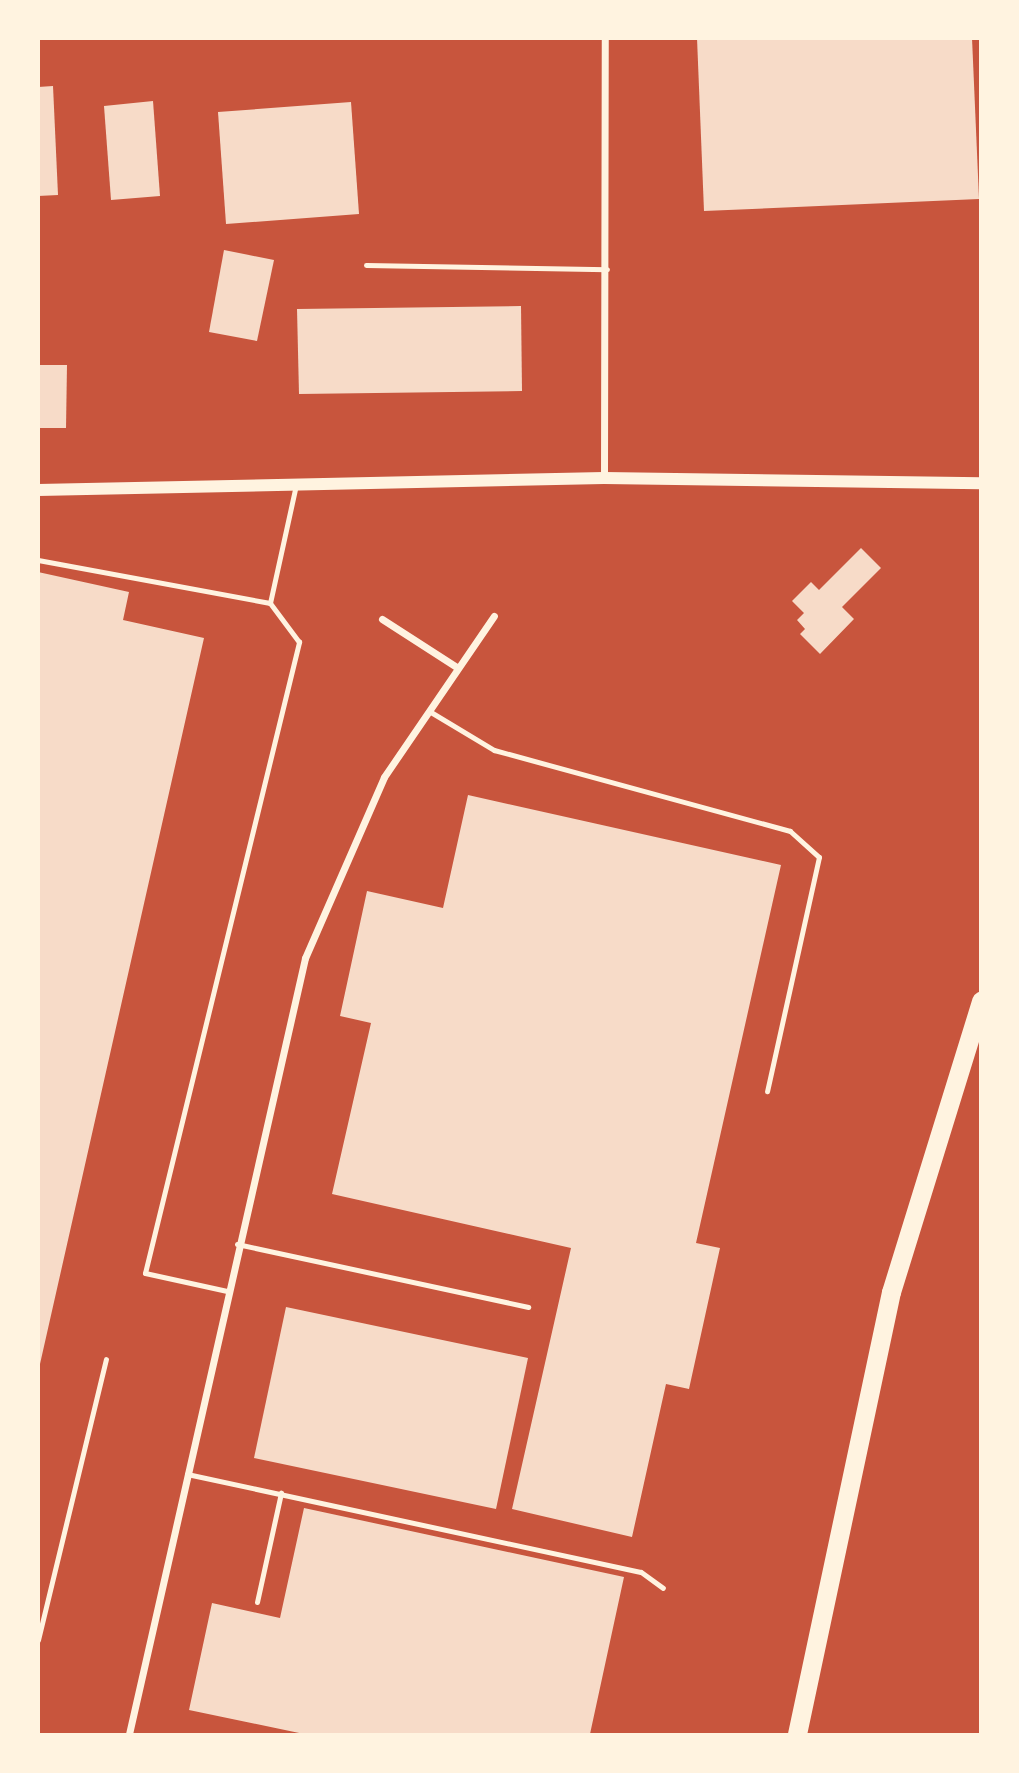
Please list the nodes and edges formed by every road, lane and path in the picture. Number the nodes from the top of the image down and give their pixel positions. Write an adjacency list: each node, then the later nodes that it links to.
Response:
1 (606, 38): 3 (street)
2 (366, 265): 3 (lane)
3 (607, 269): 4 (street)
4 (604, 478): 5 (street); 6 (street)
5 (296, 482): 7 (street); 9 (lane)
6 (981, 483)
7 (38, 490)
8 (38, 560): 9 (lane)
9 (270, 603): 17 (lane)
10 (494, 616): 12 (street)
11 (382, 619): 12 (street)
12 (458, 668): 13 (street)
13 (429, 710): 15 (lane); 16 (street)
14 (981, 1001): 26 (highway)
15 (767, 1091)
16 (237, 1244): 17 (street); 18 (lane)
17 (228, 1291): 20 (street)
18 (528, 1307)
19 (106, 1359): 24 (lane)
20 (187, 1474): 21 (lane); 25 (street)
21 (281, 1493): 22 (lane); 23 (lane)
22 (663, 1588)
23 (257, 1602)
24 (38, 1640)
25 (129, 1734)
26 (797, 1734)

